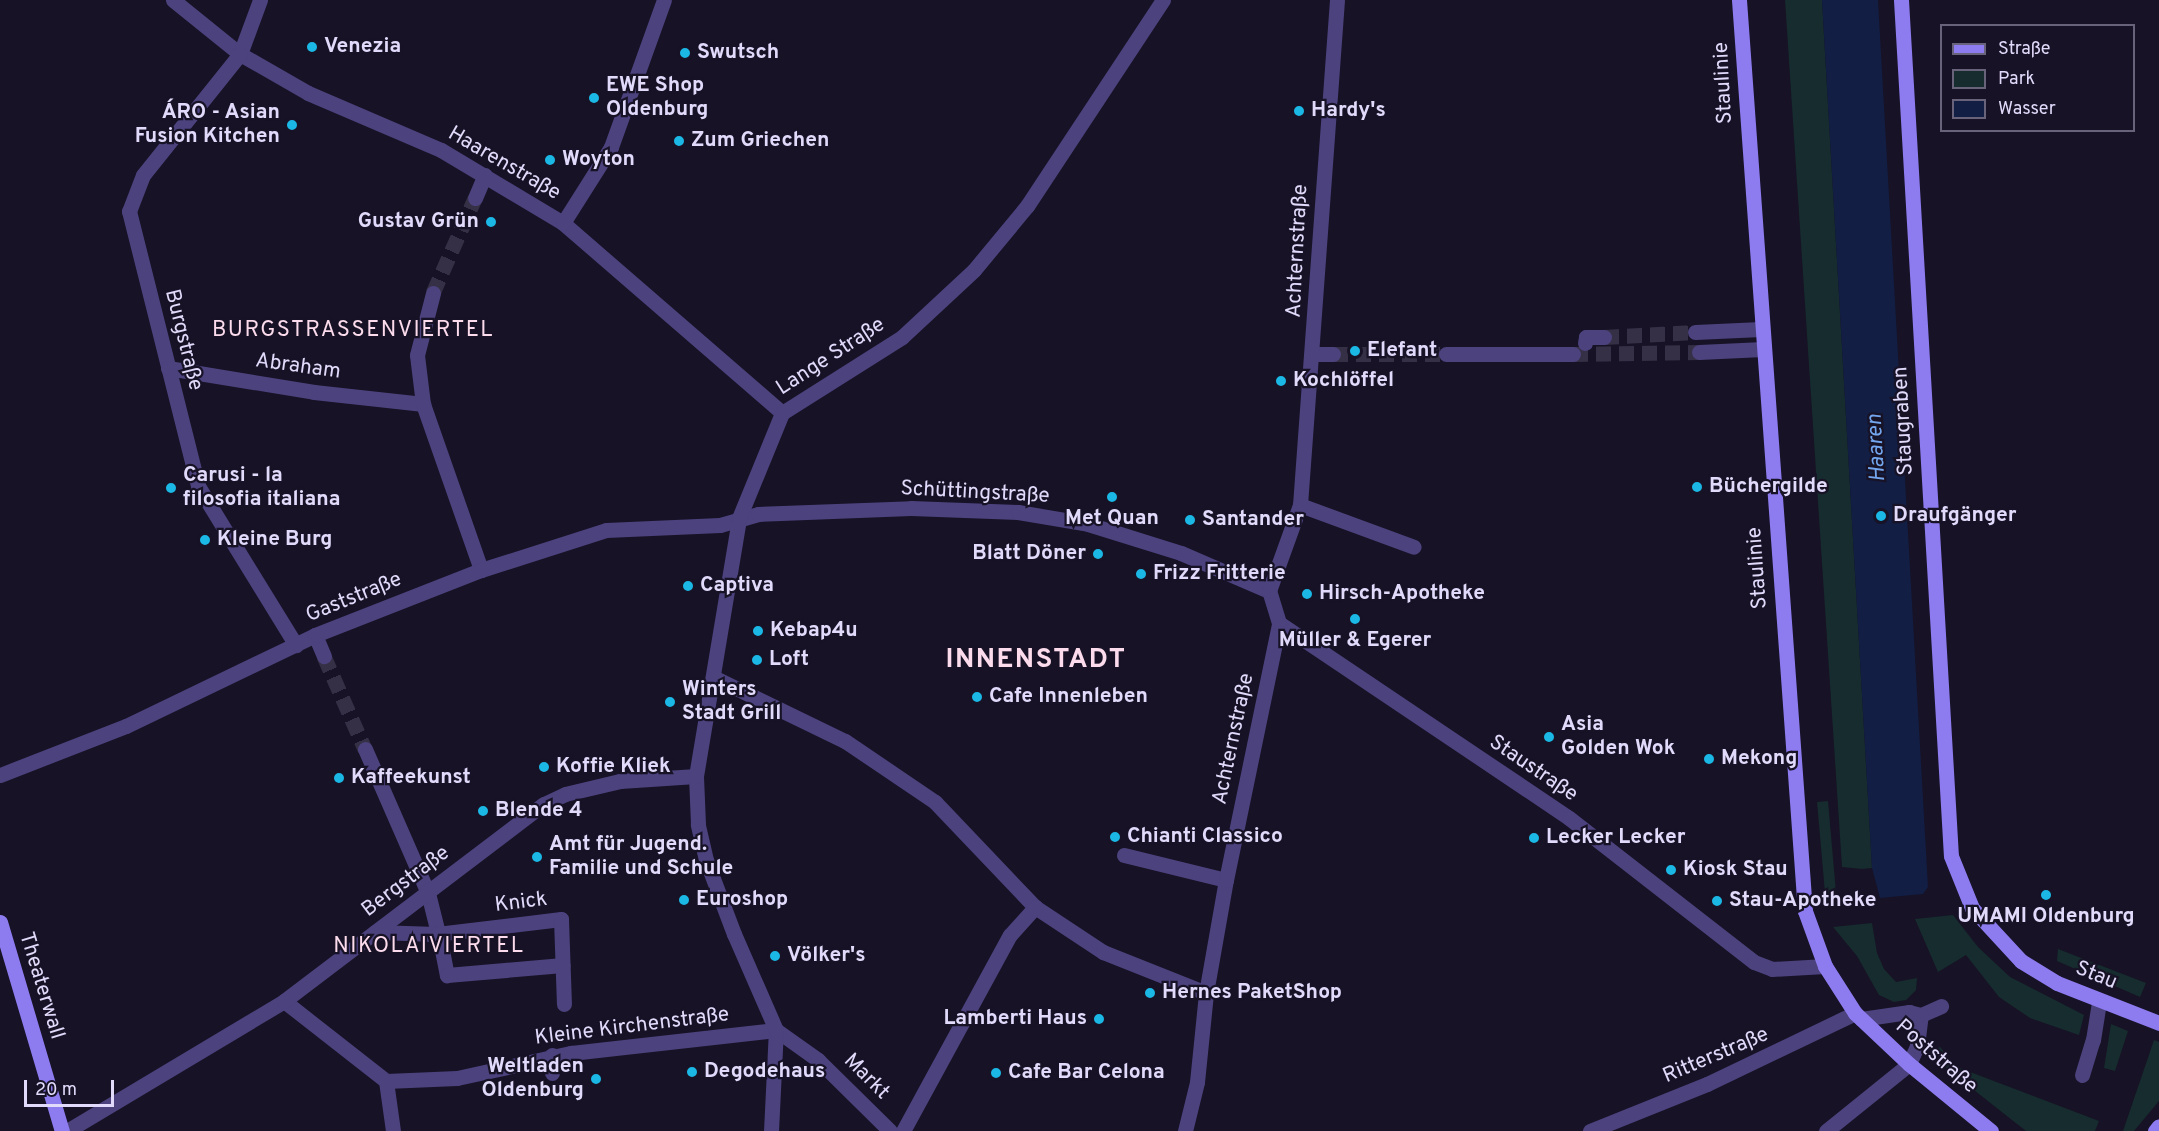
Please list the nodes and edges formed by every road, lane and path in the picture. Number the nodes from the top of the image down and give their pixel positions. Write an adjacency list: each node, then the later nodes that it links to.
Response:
1 (174, 0): 8 (street, Haarenstraße)
2 (260, 0): 8 (street, Burgstraße)
3 (664, 0): 11 (street)
4 (1163, 0): 25 (street, Lange Straße)
5 (1337, 0): 19 (street, Achternstraße)
6 (1739, 0): 13 (street, Staulinie)
7 (1901, 0): 46 (street, Staugraben)
8 (240, 54): 9 (street, Haarenstraße); 23 (street, Burgstraße)
9 (485, 175): 10 (street); 11 (street, Haarenstraße)
10 (475, 198)
11 (563, 223): 25 (street, Haarenstraße)
12 (433, 292): 24 (street)
13 (1761, 328): 14 (street); 17 (street, Staulinie)
14 (1695, 332)
15 (1604, 337): 16 (street)
16 (1585, 343)
17 (1763, 349): 18 (street); 48 (street, Staulinie)
18 (1699, 352)
19 (1312, 354): 20 (street); 26 (street, Achternstraße)
20 (1333, 354)
21 (1446, 354): 22 (street)
22 (1573, 354)
23 (168, 368): 24 (street, Abraham); 33 (street, Burgstraße)
24 (423, 404): 29 (street)
25 (782, 413): 27 (street, Lange Straße)
26 (1300, 505): 28 (street); 30 (street, Achternstraße)
27 (739, 518): 29 (street, Gaststraße); 30 (street, Schüttingstraße); 35 (street, Lange Straße)
28 (1414, 547)
29 (481, 570): 32 (street, Gaststraße)
30 (1269, 591): 31 (street)
31 (1280, 623): 40 (street, Achternstraße); 48 (street, Staustraße)
32 (315, 635): 33 (street, Gaststraße); 34 (street)
33 (296, 645): 37 (street, Gaststraße)
34 (324, 656)
35 (713, 676): 38 (street, Lange Straße); 42 (street)
36 (365, 749): 41 (street)
37 (0, 775)
38 (696, 776): 41 (street, Bergstraße); 57 (street, Lange Straße)
39 (1124, 855): 40 (street)
40 (1226, 880): 49 (street, Achternstraße)
41 (428, 892): 44 (street, Bergstraße); 45 (street)
42 (1035, 907): 49 (street); 69 (street)
43 (0, 922): 64 (street, Theaterwall)
44 (375, 932): 45 (street, Knick); 50 (street, Bergstraße)
45 (439, 939): 47 (street); 47 (street, Knick)
46 (2021, 961): 51 (street, Stau)
47 (563, 965): 52 (street, Knick)
48 (1825, 966): 55 (street, Staulinie)
49 (1206, 993): 70 (street, Achternstraße)
50 (284, 1001): 62 (street); 65 (street, Bergstraße)
51 (2099, 1001): 56 (street, Stau); 61 (street)
52 (564, 1004)
53 (1941, 1006): 54 (street)
54 (1921, 1015): 55 (street, Ritterstraße); 59 (street)
55 (1858, 1016): 59 (street, Poststraße); 71 (street, Ritterstraße)
56 (2159, 1023)
57 (776, 1030): 58 (street, Kleine Kirchenstraße); 67 (street); 68 (street, Markt)
58 (552, 1055): 60 (street); 62 (street, Kleine Kirchenstraße)
59 (1909, 1064): 72 (street); 73 (street, Poststraße)
60 (552, 1073)
61 (2082, 1075)
62 (386, 1081): 66 (street)
63 (2159, 1126): 74 (street)
64 (62, 1131)
65 (67, 1131)
66 (393, 1131)
67 (771, 1131)
68 (890, 1131)
69 (903, 1131)
70 (1185, 1131)
71 (1590, 1131)
72 (1826, 1131)
73 (1991, 1131)
74 (2155, 1131)

